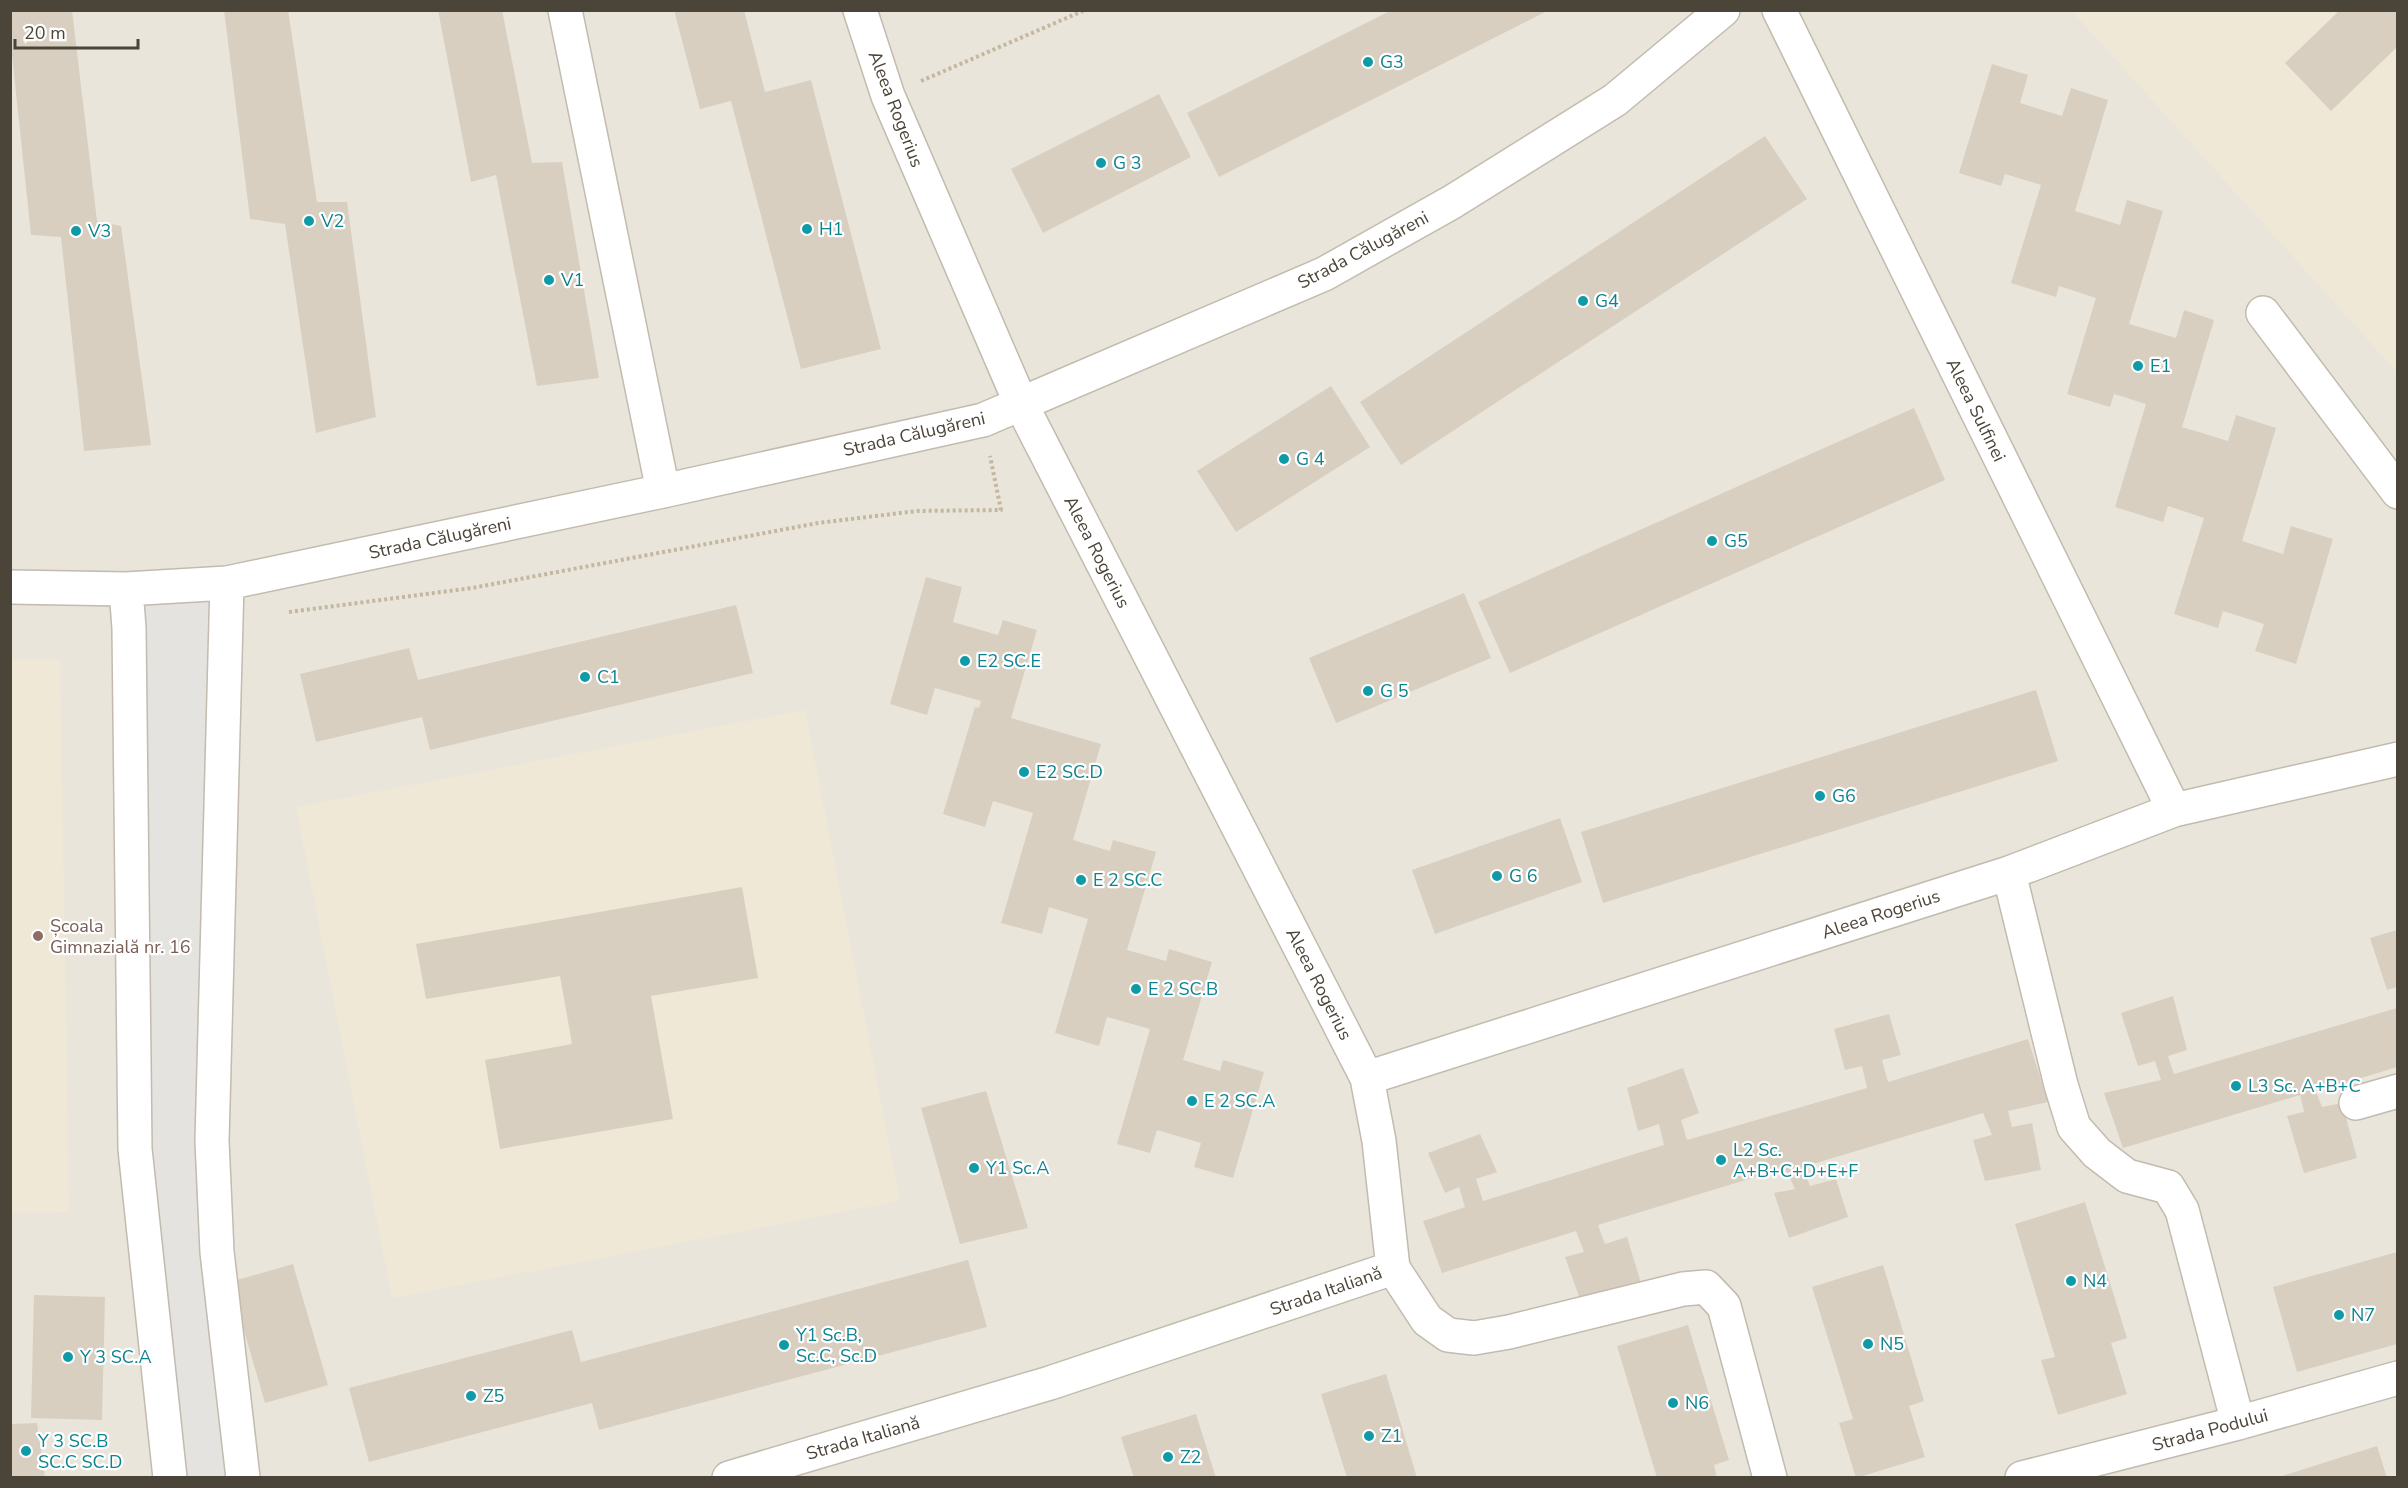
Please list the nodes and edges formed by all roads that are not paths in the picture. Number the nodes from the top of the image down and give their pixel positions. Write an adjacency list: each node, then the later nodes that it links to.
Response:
1 (565, 10): 7 (street)
2 (860, 10): 6 (street, Aleea Rogerius)
3 (1723, 10): 6 (street, Strada Călugăreni)
4 (1779, 10): 13 (street, Aleea Sulfinei)
5 (2264, 313): 8 (street)
6 (1021, 404): 7 (street, Strada Călugăreni); 15 (street, Aleea Rogerius)
7 (663, 491): 9 (street, Strada Călugăreni)
8 (2397, 492)
9 (227, 583): 11 (street, Strada Călugăreni); 22 (street)
10 (10, 587): 11 (street, Strada Călugăreni)
11 (126, 589): 21 (street)
12 (2397, 759): 13 (street, Aleea Rogerius)
13 (2174, 810): 14 (street, Aleea Rogerius)
14 (2009, 873): 15 (street, Aleea Rogerius); 20 (street)
15 (1367, 1078): 18 (street, Aleea Rogerius)
16 (2397, 1090): 17 (street)
17 (2356, 1103)
18 (1393, 1268): 23 (street, Strada Italiană); 24 (street, Strada Italiană)
19 (2397, 1378): 20 (street, Strada Podului)
20 (2238, 1423): 25 (street, Strada Podului)
21 (170, 1478)
22 (243, 1478)
23 (729, 1478)
24 (1770, 1478)
25 (2022, 1478)

